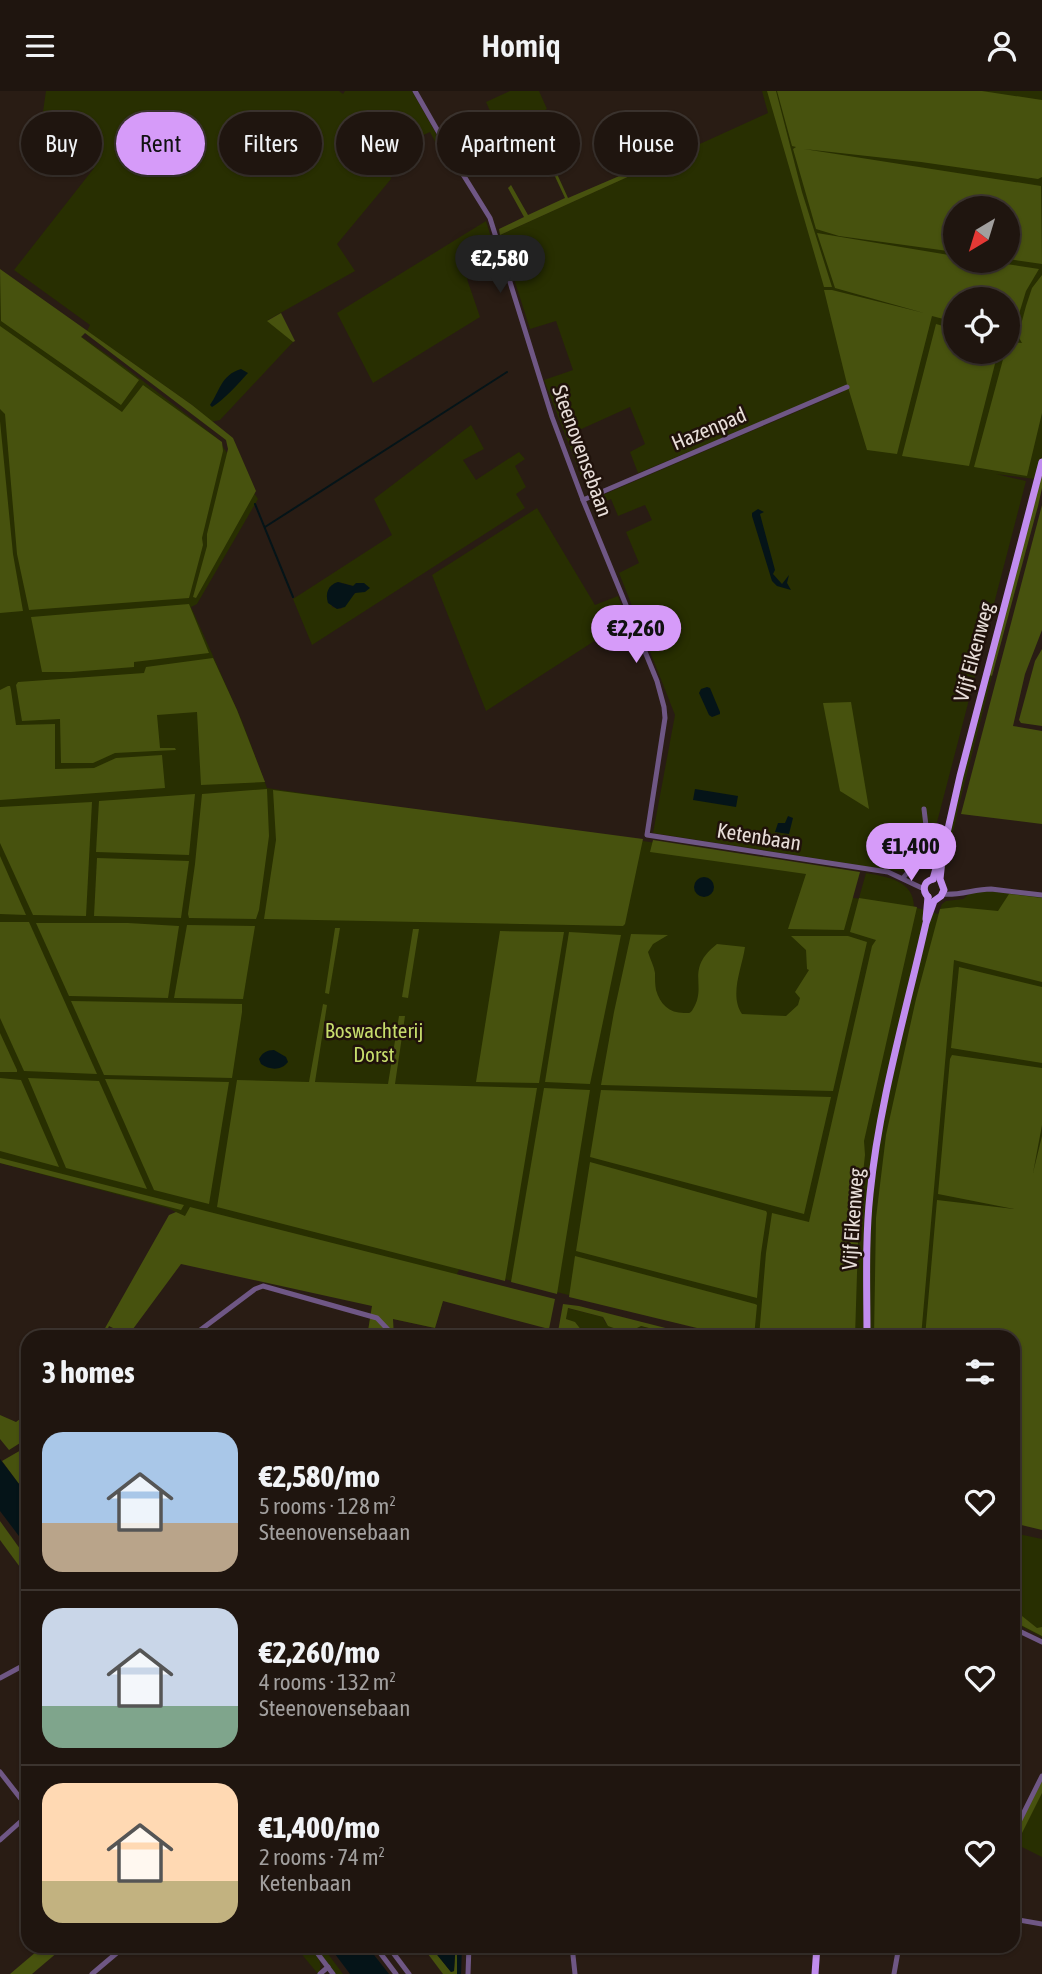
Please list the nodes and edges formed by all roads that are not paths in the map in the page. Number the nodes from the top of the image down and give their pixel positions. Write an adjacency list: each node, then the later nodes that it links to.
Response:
1 (415, 91): 4 (street, Steenovensebaan)
2 (847, 387): 4 (street, Hazenpad)
3 (1042, 462): 8 (main road, Vijf Eikenweg)
4 (583, 500): 6 (street, Steenovensebaan)
5 (924, 810): 7 (street)
6 (647, 835): 7 (street, Ketenbaan)
7 (904, 879): 8 (street, Ketenbaan)
8 (934, 889): 9 (street, Ketenbaan); 12 (main road, Vijf Eikenweg)
9 (1042, 895)
10 (200, 1330): 11 (street)
11 (388, 1330)
12 (865, 1330)
13 (1020, 1631): 14 (street)
14 (1042, 1642)
15 (21, 1667): 16 (street)
16 (0, 1678)
17 (0, 1772): 19 (street)
18 (1042, 1776): 20 (street)
19 (21, 1799)
20 (1020, 1820)
21 (21, 1821): 22 (street)
22 (0, 1840)
23 (1020, 1920): 24 (street)
24 (1042, 1924)
25 (117, 1953): 34 (street)
26 (317, 1953): 33 (street)
27 (380, 1953): 36 (street)
28 (393, 1953): 37 (street)
29 (470, 1953): 38 (street)
30 (573, 1953): 39 (street)
31 (816, 1953): 40 (main road)
32 (898, 1953): 41 (street)
33 (330, 1972): 35 (street)
34 (92, 1974)
35 (320, 1974)
36 (396, 1974)
37 (409, 1974)
38 (468, 1974)
39 (575, 1974)
40 (813, 1974)
41 (894, 1974)

